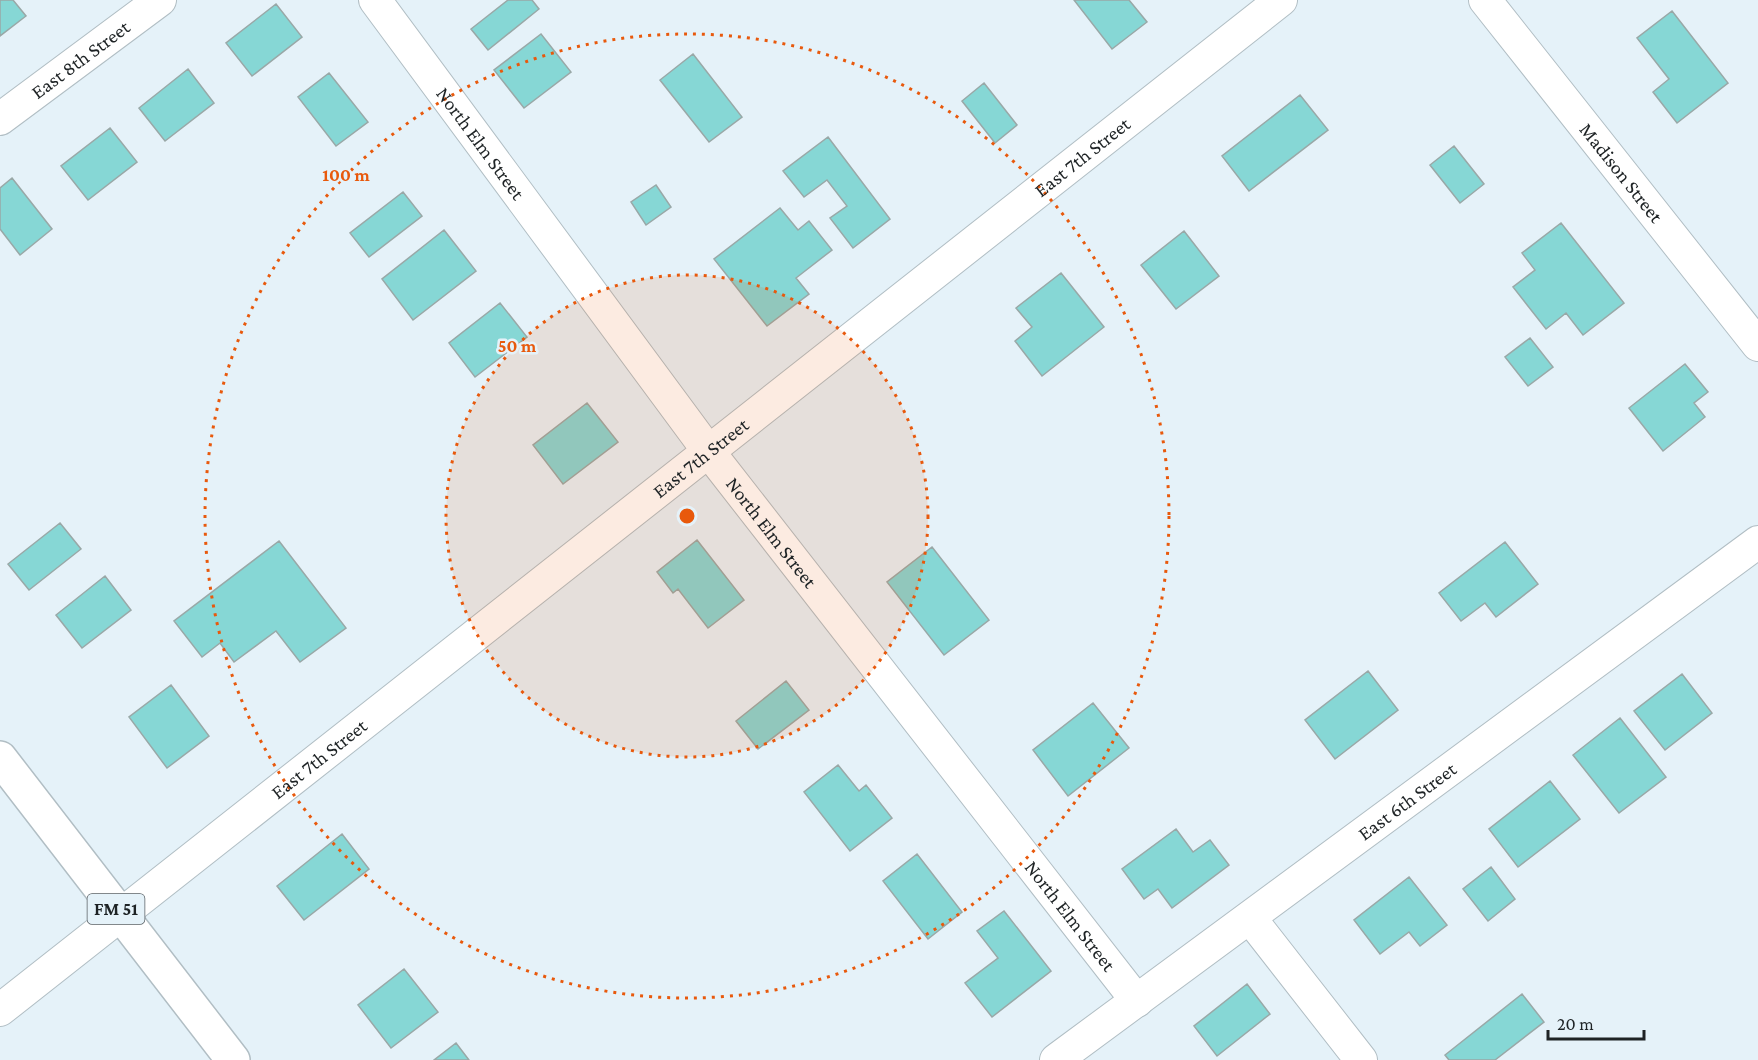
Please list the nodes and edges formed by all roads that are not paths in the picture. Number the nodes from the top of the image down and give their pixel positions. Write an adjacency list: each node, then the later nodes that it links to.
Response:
1 (160, 0): 5 (street, East 8th Street)
2 (375, 0): 7 (street, North Elm Street)
3 (1281, 0): 7 (street, East 7th Street)
4 (1485, 0): 6 (street, Madison Street)
5 (0, 119)
6 (1758, 345)
7 (709, 452): 10 (street, East 7th Street); 12 (street, North Elm Street)
8 (1758, 542): 11 (street, East 6th Street)
9 (0, 758): 10 (main road, FM 51)
10 (120, 914): 13 (street, East 7th Street); 14 (main road, FM 51)
11 (1250, 918): 12 (street, East 6th Street); 16 (street)
12 (1137, 1001): 15 (street, East 6th Street)
13 (0, 1010)
14 (233, 1060)
15 (1056, 1060)
16 (1361, 1060)

